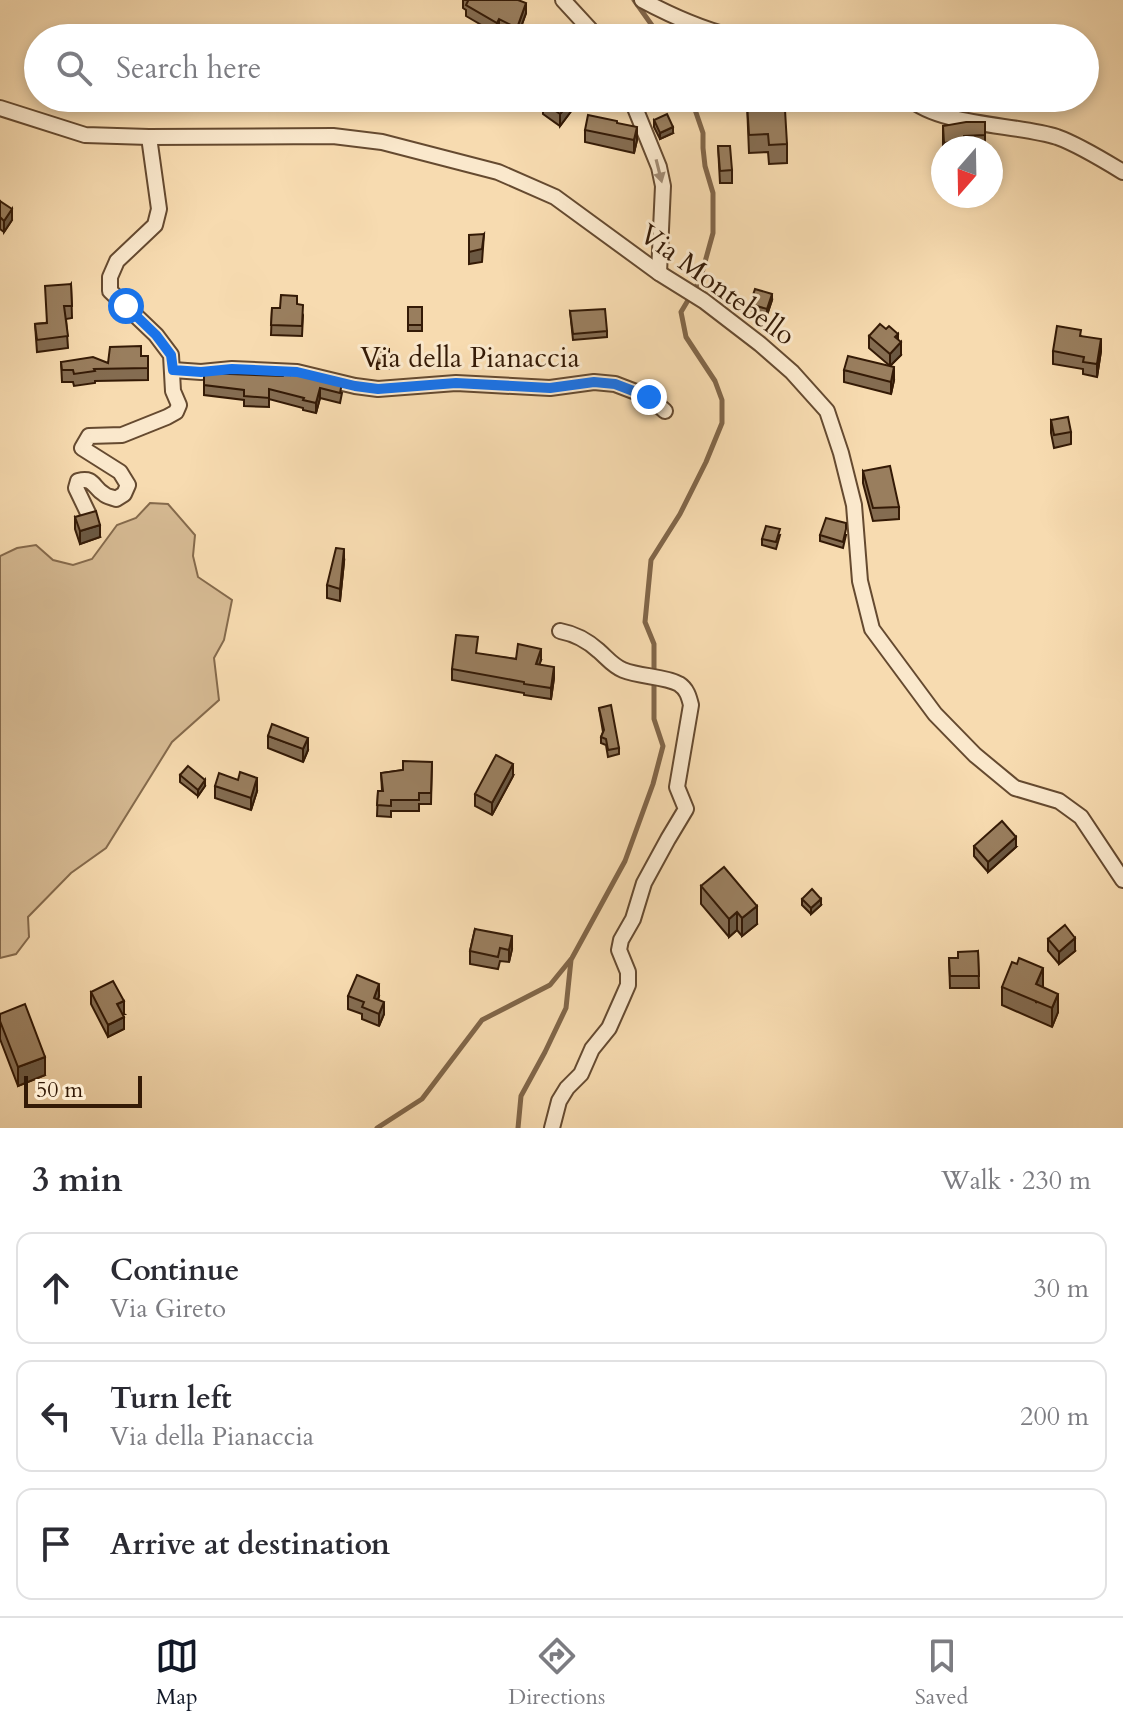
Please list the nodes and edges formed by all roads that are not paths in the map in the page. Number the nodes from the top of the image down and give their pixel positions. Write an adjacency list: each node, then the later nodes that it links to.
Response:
1 (563, 0): 3 (street)
2 (642, 0): 4 (street)
3 (585, 24)
4 (694, 24)
5 (0, 108): 8 (street, Via Montebello)
6 (637, 112): 10 (street, one-way to 10)
7 (935, 112): 9 (street)
8 (149, 137): 10 (street, Via Montebello); 11 (street)
9 (1123, 172)
10 (659, 273): 15 (street, Via Montebello)
11 (173, 370): 12 (street, Via della Pianaccia); 13 (street)
12 (665, 411)
13 (88, 513)
14 (560, 631): 16 (street)
15 (1123, 880)
16 (552, 1128)

